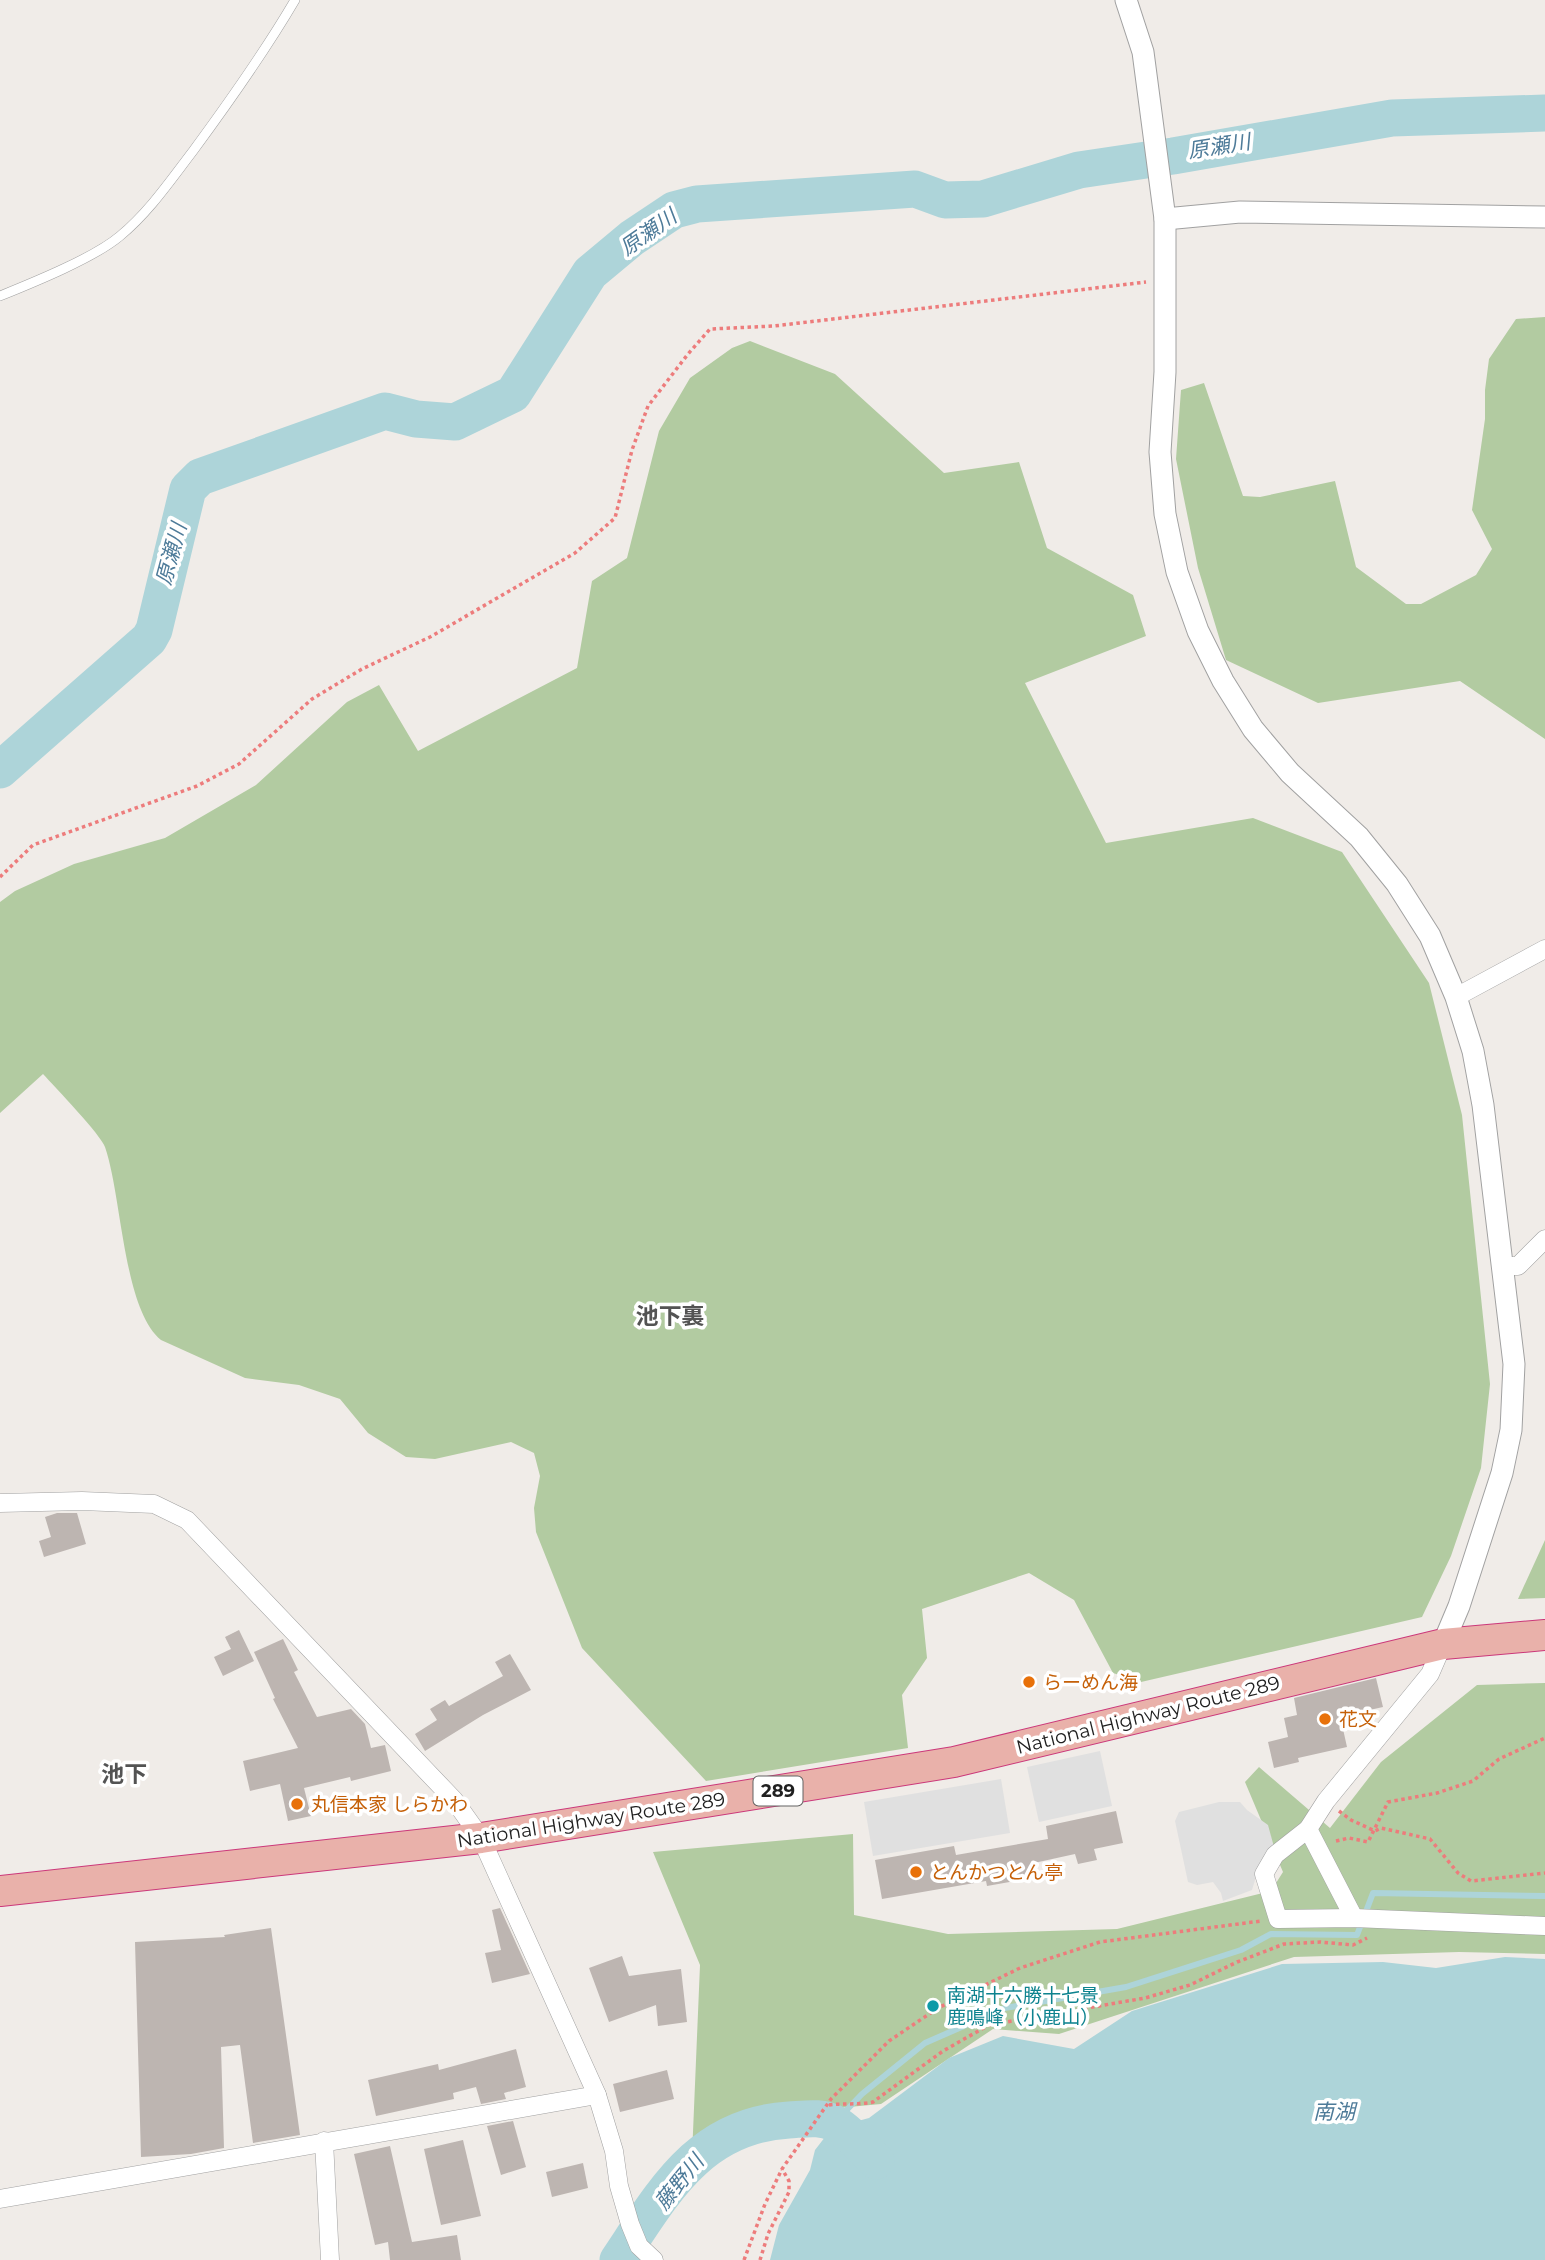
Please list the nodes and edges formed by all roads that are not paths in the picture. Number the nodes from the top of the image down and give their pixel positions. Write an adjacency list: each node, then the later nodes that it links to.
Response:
1 (295, 0): 5 (lane)
2 (1126, 0): 4 (street)
3 (1545, 217): 4 (street)
4 (1165, 219): 7 (street)
5 (0, 296)
6 (1545, 949): 7 (street)
7 (1456, 997): 9 (street)
8 (1545, 1239): 9 (street)
9 (1502, 1266): 12 (street)
10 (0, 1503): 14 (street)
11 (1545, 1635): 12 (highway, National Highway Route 289 / 289)
12 (1443, 1644): 13 (street); 14 (highway, National Highway Route 289 / 289)
13 (1308, 1829): 16 (street); 16 (street)
14 (481, 1838): 15 (highway, National Highway Route 289 / 289); 18 (street)
15 (0, 1891)
16 (1354, 1918): 17 (street)
17 (1545, 1926)
18 (597, 2095): 19 (street); 22 (street)
19 (324, 2141): 20 (street); 21 (street)
20 (0, 2199)
21 (330, 2260)
22 (654, 2260)

